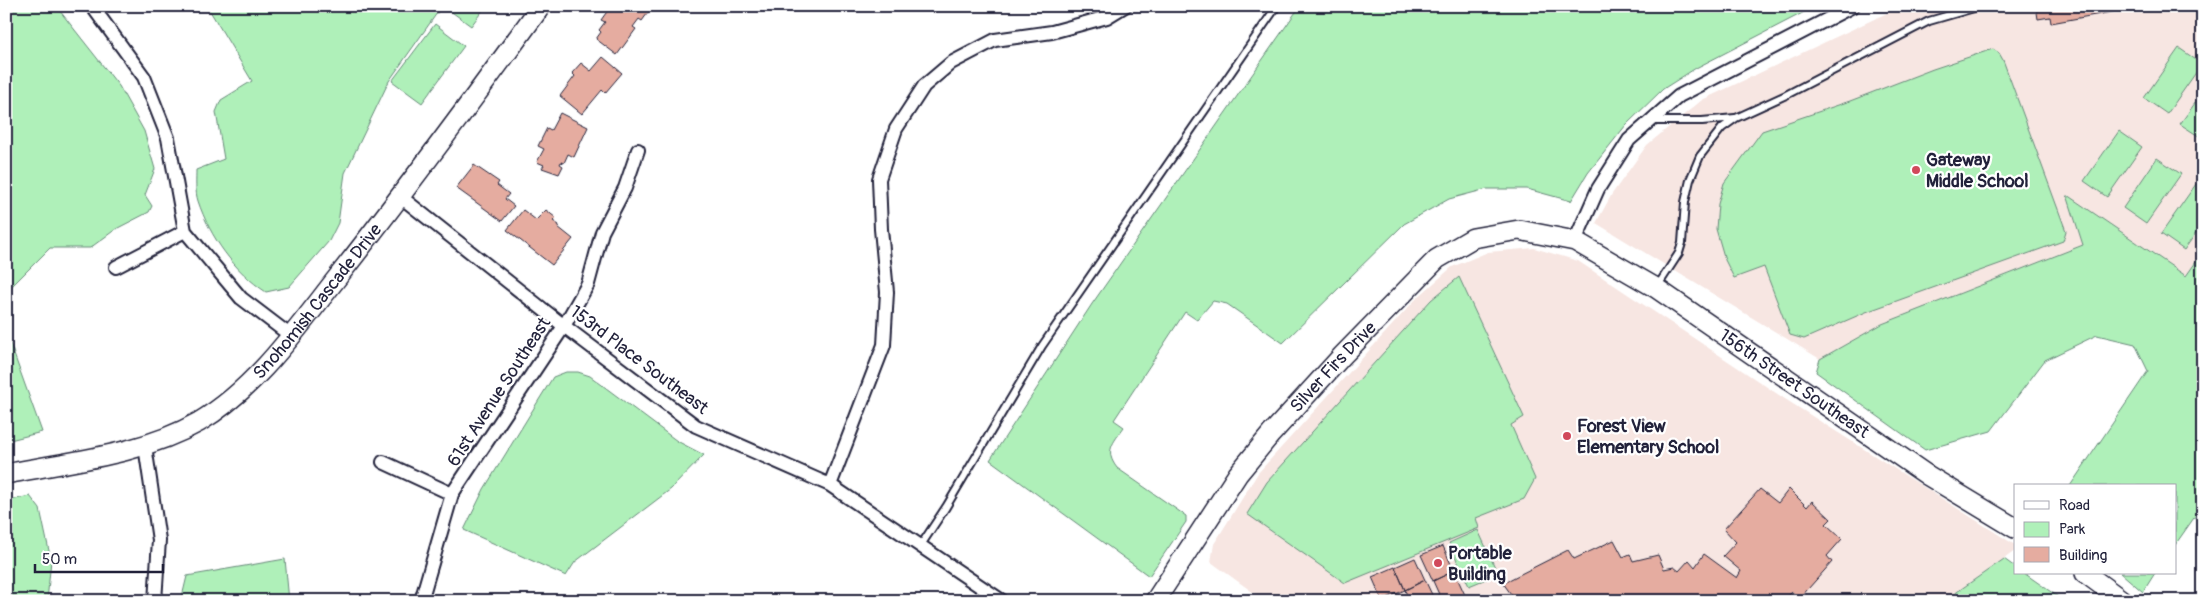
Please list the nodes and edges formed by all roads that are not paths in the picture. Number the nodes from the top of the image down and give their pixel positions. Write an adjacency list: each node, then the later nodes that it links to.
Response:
1 (92, 6): 11 (street)
2 (541, 6): 10 (street, Snohomish Cascade Drive)
3 (1125, 6): 20 (street)
4 (1277, 6): 23 (lane)
5 (1853, 6): 8 (street)
6 (1980, 6): 7 (lane)
7 (1736, 118): 8 (lane); 14 (lane)
8 (1650, 121): 12 (street)
9 (638, 150): 15 (street, 61st Avenue Southeast)
10 (401, 197): 15 (street, 153rd Place Southeast); 16 (street, Snohomish Cascade Drive)
11 (185, 231): 13 (street); 16 (street)
12 (1574, 241): 14 (street, 156th Street Southeast); 28 (street, Silver Firs Drive)
13 (116, 267)
14 (1656, 288): 22 (street, 156th Street Southeast)
15 (564, 326): 20 (street, 153rd Place Southeast); 21 (street, 61st Avenue Southeast)
16 (291, 336): 17 (street, Snohomish Cascade Drive)
17 (145, 446): 19 (street, Snohomish Cascade Drive); 25 (street)
18 (383, 462): 21 (street)
19 (6, 474)
20 (830, 486): 23 (street, 153rd Place Southeast)
21 (452, 494): 26 (street, 61st Avenue Southeast)
22 (2014, 527)
23 (920, 545): 27 (street, 153rd Place Southeast)
24 (2086, 574): 29 (street)
25 (155, 601)
26 (421, 601)
27 (1002, 601)
28 (1155, 601)
29 (2123, 601)

